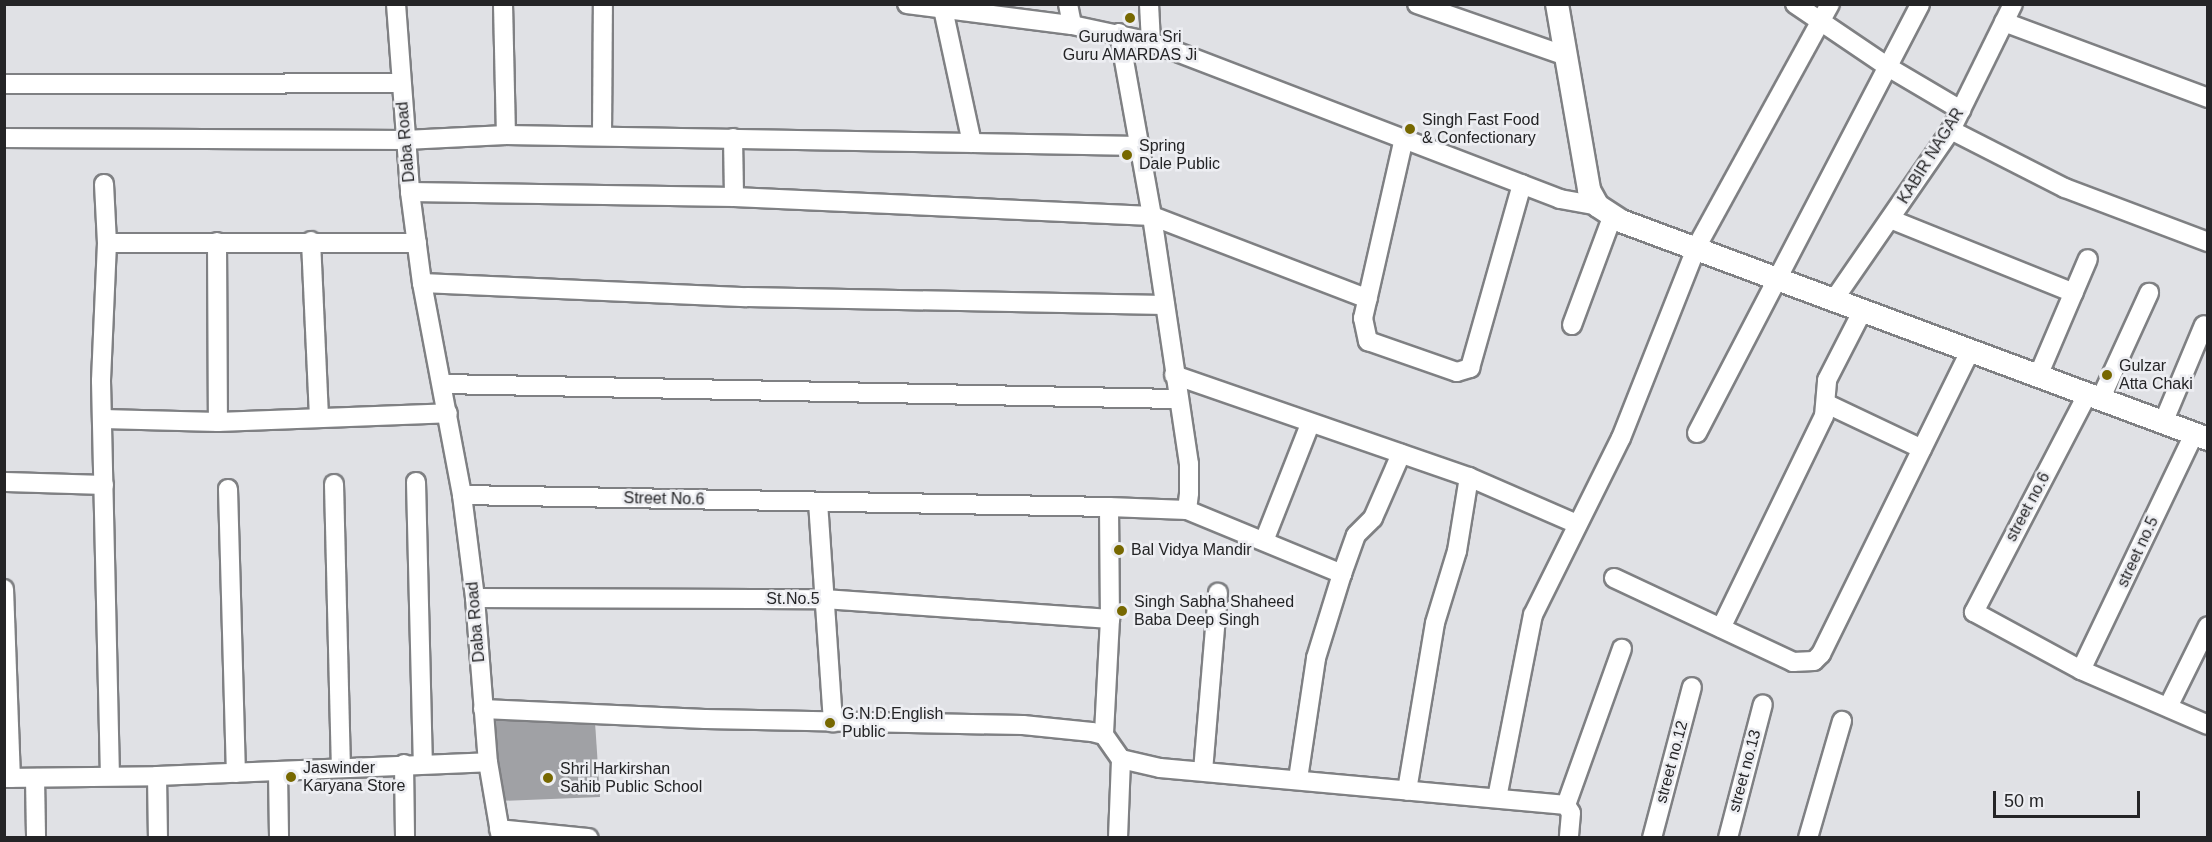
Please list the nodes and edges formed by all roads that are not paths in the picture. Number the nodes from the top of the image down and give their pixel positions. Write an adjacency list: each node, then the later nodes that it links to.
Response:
1 (396, 4): 22 (street, Daba Road)
2 (503, 4): 26 (street)
3 (603, 4): 27 (street)
4 (907, 4): 13 (street)
5 (1068, 4): 16 (street)
6 (1149, 4): 18 (street)
7 (1417, 4): 19 (street)
8 (1557, 4): 19 (street)
9 (1795, 4): 14 (street)
10 (1920, 4): 20 (street)
11 (2013, 4): 15 (street, KABIR NAGAR)
12 (968, 8): 13 (street); 16 (street)
13 (943, 9): 32 (street)
14 (1826, 13): 20 (street); 46 (street)
15 (2004, 22): 23 (street); 24 (street, KABIR NAGAR)
16 (1072, 25): 17 (street)
17 (1119, 33): 18 (street); 33 (street)
18 (1150, 42): 30 (street)
19 (1566, 57): 38 (street)
20 (1888, 67): 24 (street); 48 (street)
21 (4, 84): 22 (street)
22 (401, 84): 31 (street, Daba Road)
23 (2208, 98)
24 (1961, 110): 25 (street, KABIR NAGAR)
25 (1951, 130): 40 (street, KABIR NAGAR); 43 (street)
26 (506, 135): 27 (street); 31 (street)
27 (602, 136): 29 (street)
28 (4, 138): 31 (street)
29 (733, 138): 32 (street); 37 (street)
30 (1404, 138): 35 (street); 53 (street)
31 (405, 140): 36 (street, Daba Road)
32 (972, 143): 33 (street)
33 (1140, 146): 39 (street)
34 (104, 184): 44 (street)
35 (1522, 184): 38 (street); 53 (street)
36 (410, 192): 37 (street); 45 (street, Daba Road)
37 (734, 197): 39 (street)
38 (1605, 211): 46 (street); 56 (street)
39 (1152, 216): 53 (street); 54 (street)
40 (1890, 219): 50 (street); 52 (street, KABIR NAGAR)
41 (311, 241): 42 (street); 45 (street); 66 (street)
42 (216, 242): 44 (street); 68 (street)
43 (2208, 242)
44 (107, 243): 67 (street)
45 (417, 243): 49 (street, Daba Road)
46 (1696, 246): 48 (street); 85 (street)
47 (2088, 259): 50 (street)
48 (1777, 277): 52 (street); 71 (street)
49 (422, 284): 54 (street); 61 (street, Daba Road)
50 (2074, 293): 60 (street)
51 (2149, 293): 62 (street)
52 (1835, 298): 55 (street)
53 (1368, 299)
54 (1165, 305): 59 (street)
55 (1863, 310): 58 (street); 64 (street)
56 (1572, 325)
57 (2204, 325): 69 (street)
58 (1970, 351): 60 (street); 73 (street)
59 (1174, 375): 63 (street); 70 (street)
60 (2038, 376): 62 (street)
61 (442, 384): 63 (street); 65 (street, Daba Road)
62 (2094, 398): 69 (street); 97 (street, street no.6)
63 (1179, 399): 84 (street)
64 (1827, 404): 73 (street); 95 (street)
65 (448, 413): 66 (street); 81 (street, Daba Road)
66 (319, 417): 68 (street)
67 (103, 419): 68 (street); 79 (street)
68 (218, 422)
69 (2163, 423): 72 (street)
70 (1310, 424): 74 (street); 86 (street)
71 (1697, 433)
72 (2201, 436): 97 (street, street no.5)
73 (1922, 449): 95 (street)
74 (1401, 454): 75 (street); 87 (street)
75 (1469, 477): 85 (street); 119 (street)
76 (4, 482): 79 (street)
77 (416, 482): 107 (street)
78 (334, 484): 110 (street)
79 (104, 485): 114 (street)
80 (228, 489): 113 (street)
81 (462, 495): 82 (street, Street No.6); 91 (street, Daba Road)
82 (818, 502): 83 (street, Street No.6); 92 (street)
83 (1109, 507): 84 (street, Street No.6); 93 (street)
84 (1187, 510): 86 (street)
85 (1577, 524): 120 (street)
86 (1264, 542): 87 (street)
87 (1342, 574): 118 (street)
88 (1614, 578): 95 (street)
89 (4, 589): 116 (street)
90 (1218, 593): 111 (street)
91 (476, 598): 92 (street, St.No.5); 101 (street, Daba Road)
92 (824, 600): 93 (street, St.No.5); 103 (street)
93 (1110, 619): 105 (street)
94 (2208, 626): 100 (street)
95 (1721, 628)
96 (1622, 649): 121 (street)
97 (2081, 670): 100 (street)
98 (1692, 687): 130 (street, street no.12)
99 (1763, 704): 131 (street, street no.13)
100 (2168, 707): 104 (street)
101 (483, 709): 103 (street); 108 (street, Daba Road)
102 (1842, 721): 132 (street)
103 (833, 722): 105 (street)
104 (2208, 725)
105 (1104, 735): 106 (street)
106 (1121, 759): 111 (street); 128 (street)
107 (423, 762): 108 (street); 109 (street)
108 (488, 762): 122 (street, Daba Road)
109 (404, 764): 110 (street); 126 (street)
110 (340, 767): 112 (street)
111 (1203, 771): 118 (street)
112 (278, 772): 113 (street); 125 (street)
113 (236, 773): 115 (street)
114 (110, 776): 115 (street); 117 (street)
115 (157, 776): 124 (street)
116 (8, 778): 117 (street)
117 (35, 778): 123 (street)
118 (1298, 779): 119 (street)
119 (1407, 791): 120 (street)
120 (1497, 798): 121 (street)
121 (1566, 805): 129 (street)
122 (500, 833): 127 (street)
123 (36, 837)
124 (158, 837)
125 (279, 837)
126 (405, 837)
127 (589, 837)
128 (1118, 837)
129 (1569, 837)
130 (1652, 837)
131 (1728, 837)
132 (1808, 837)

